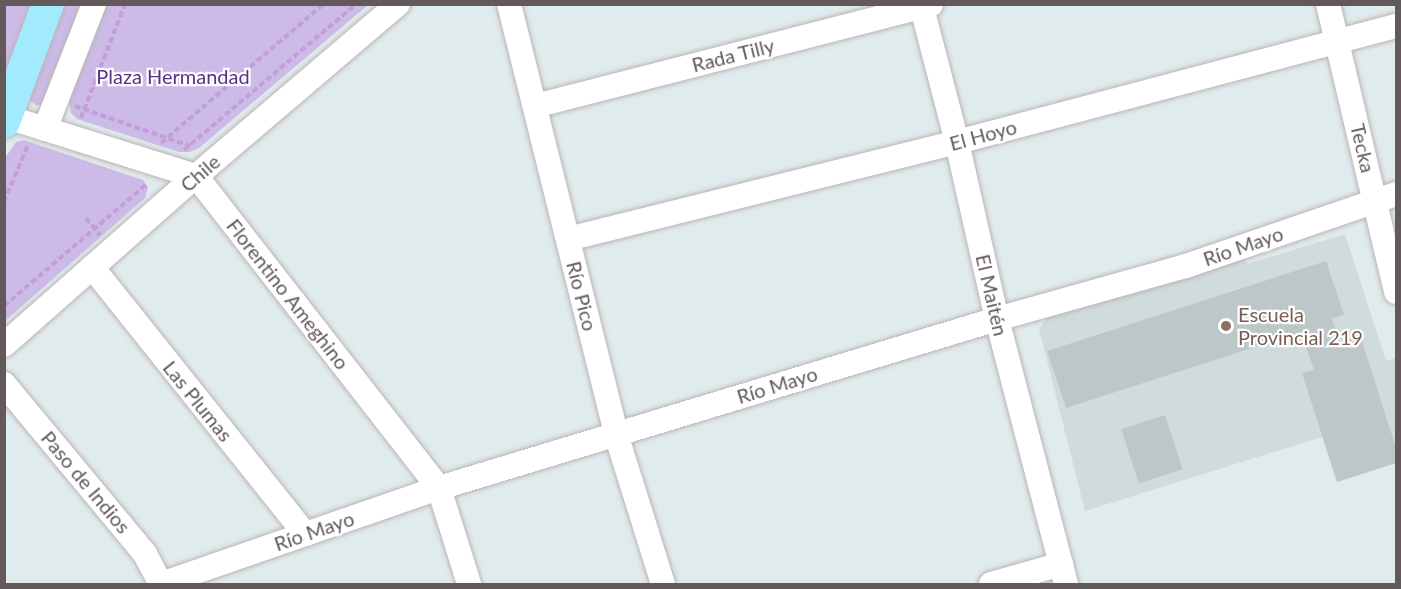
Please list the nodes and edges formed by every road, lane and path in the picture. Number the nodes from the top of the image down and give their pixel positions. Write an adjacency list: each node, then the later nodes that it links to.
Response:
1 (48, 4): 14 (main road)
2 (94, 4): 11 (street)
3 (124, 4): 13 (path)
4 (324, 4): 17 (path)
5 (398, 4): 19 (street, Chile)
6 (509, 4): 12 (street, Río Pico)
7 (1328, 4): 10 (street, Tecka)
8 (924, 5): 12 (street, Rada Tilly); 18 (street, El Maitén)
9 (1396, 26): 10 (street, El Hoyo)
10 (1337, 41): 18 (street, El Hoyo); 22 (street, Tecka)
11 (57, 100): 13 (path); 15 (street)
12 (535, 106): 23 (street, Río Pico)
13 (84, 110): 16 (path); 17 (path)
14 (5, 118): 15 (street)
15 (45, 129): 16 (street)
16 (74, 138): 20 (street)
17 (167, 138): 19 (path); 20 (path)
18 (957, 142): 23 (street, El Hoyo); 26 (street, El Maitén)
19 (219, 156): 21 (street, Chile)
20 (142, 160): 21 (street)
21 (196, 176): 24 (street, Chile); 30 (street, Florentino Ameghino)
22 (1386, 198): 25 (street, Tecka); 26 (street, Río Mayo)
23 (568, 238): 29 (street, Río Pico)
24 (92, 267): 27 (street, Chile); 31 (street, Las Plumas)
25 (1396, 292)
26 (997, 319): 29 (street, Río Mayo); 32 (street, El Maitén)
27 (4, 345)
28 (4, 384): 33 (street, Paso de Indios)
29 (616, 434): 30 (street, Río Mayo); 35 (street, Río Pico)
30 (439, 488): 31 (street, Río Mayo); 34 (street, Florentino Ameghino)
31 (305, 534): 33 (street, Río Mayo)
32 (1064, 574): 36 (street)
33 (161, 585)
34 (470, 585)
35 (663, 585)
36 (991, 585)

